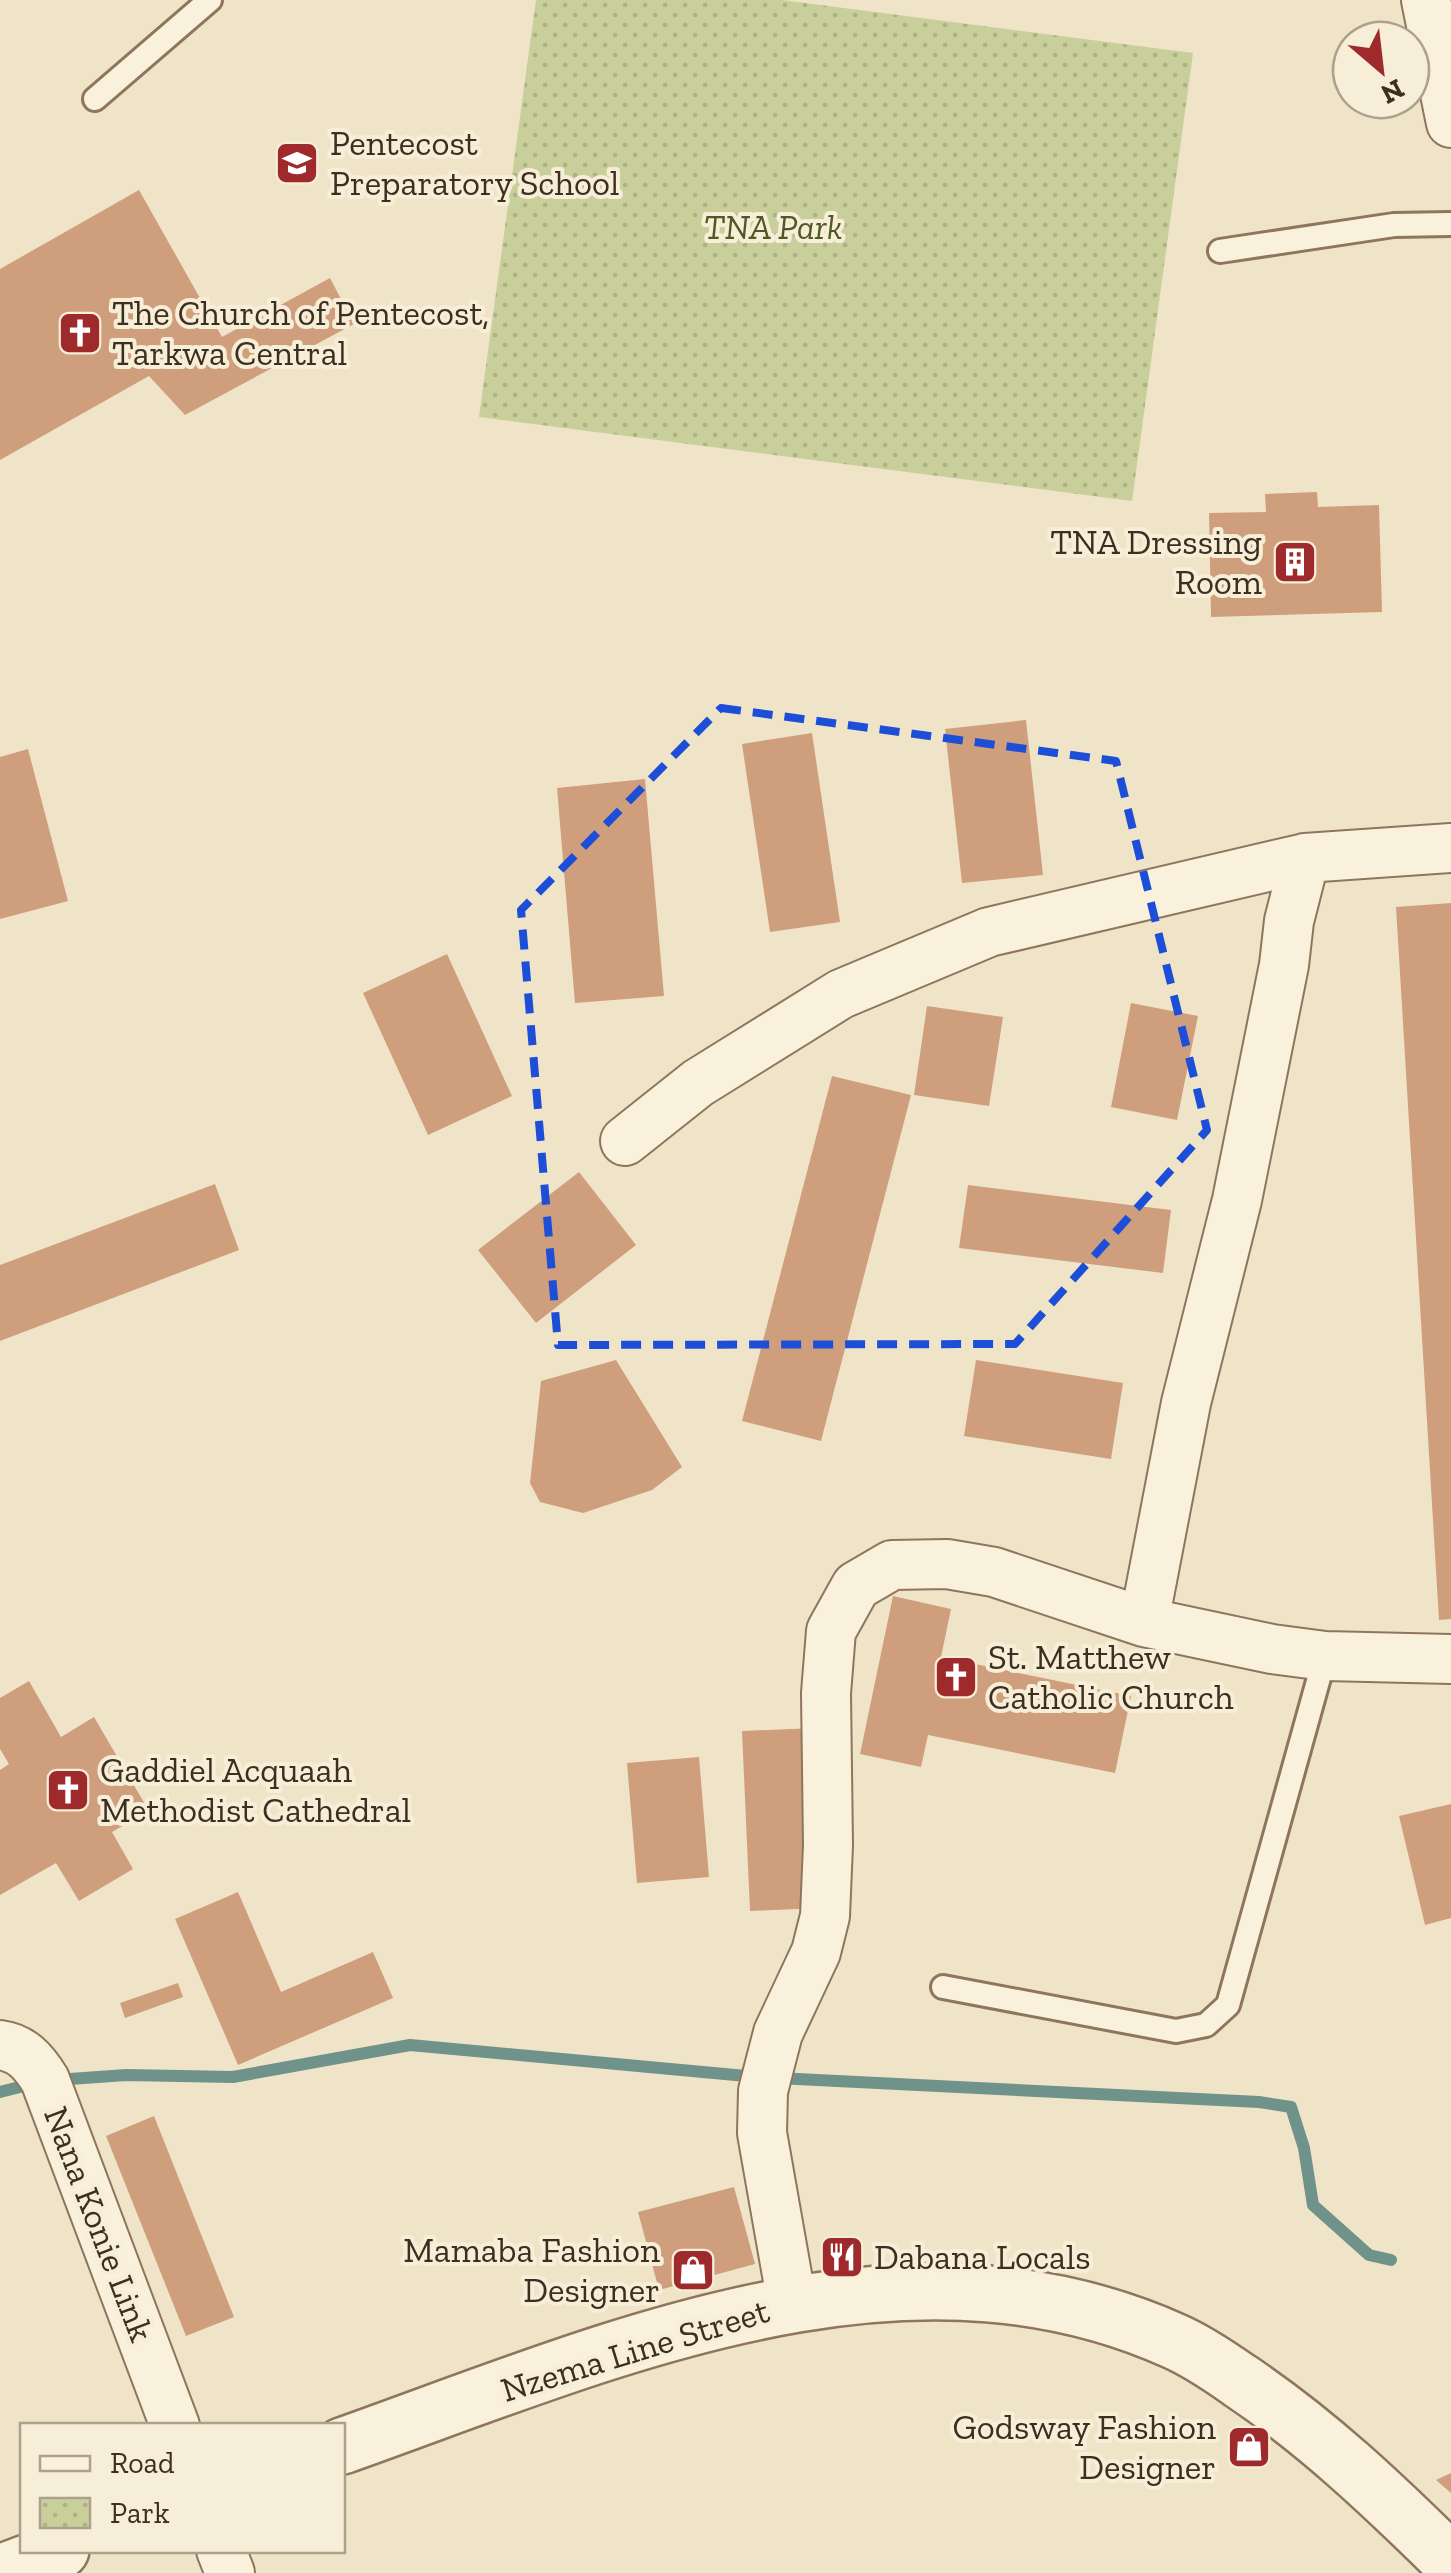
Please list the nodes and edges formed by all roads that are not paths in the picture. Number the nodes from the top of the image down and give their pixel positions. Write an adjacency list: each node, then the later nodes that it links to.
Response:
1 (210, 0): 3 (lane)
2 (1426, 0): 4 (street)
3 (95, 99)
4 (1451, 123)
5 (1451, 224): 6 (lane)
6 (1220, 251)
7 (1451, 848): 8 (street)
8 (1305, 858): 9 (street); 10 (street)
9 (625, 1141)
10 (1144, 1622): 11 (street); 15 (street)
11 (1325, 1656): 12 (street); 13 (lane)
12 (1451, 1659)
13 (942, 1988)
14 (0, 2044): 16 (street, Nana Konie Link)
15 (792, 2303): 17 (street, Nzema Line Street); 19 (street, Nzema Line Street)
16 (173, 2423)
17 (345, 2445)
18 (54, 2553): 20 (street)
19 (1451, 2562)
20 (0, 2573)

